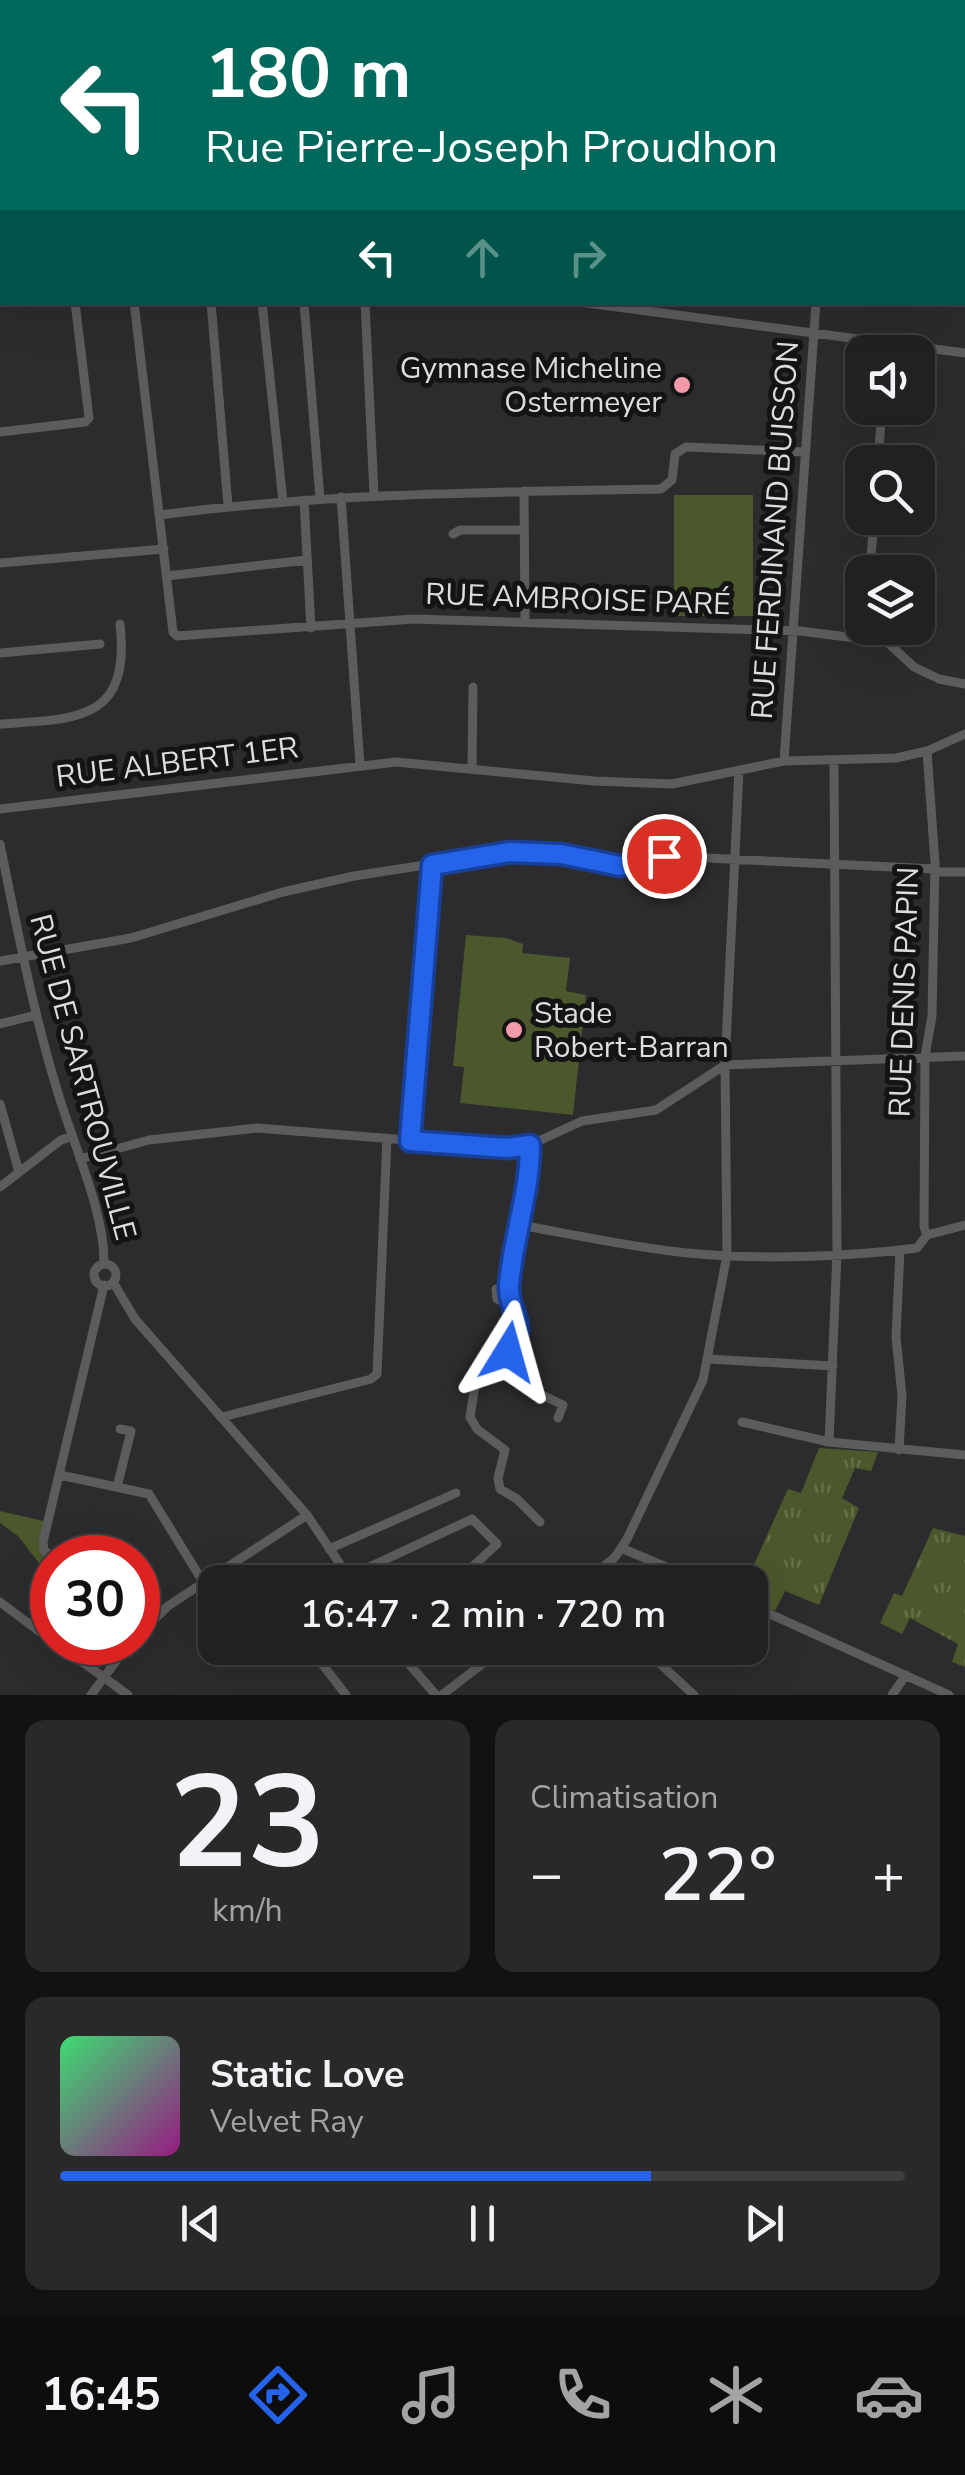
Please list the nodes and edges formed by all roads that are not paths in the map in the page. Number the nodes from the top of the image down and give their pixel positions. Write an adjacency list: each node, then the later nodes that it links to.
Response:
1 (75, 305): 13 (street)
2 (134, 305): 22 (street)
3 (210, 305): 21 (street)
4 (262, 305): 20 (street)
5 (304, 305): 18 (street)
6 (365, 305): 16 (street)
7 (603, 305): 9 (street)
8 (816, 305): 9 (street, RUE FERDINAND BUISSON)
9 (814, 332): 10 (street); 14 (street, RUE FERDINAND BUISSON)
10 (845, 338)
11 (935, 351): 12 (street)
12 (965, 353)
13 (0, 432)
14 (805, 452): 15 (street); 33 (street, RUE FERDINAND BUISSON)
15 (524, 491): 16 (street); 23 (street)
16 (374, 494): 17 (street)
17 (341, 497): 18 (street); 31 (street)
18 (320, 499): 19 (street)
19 (304, 500): 20 (street); 26 (street)
20 (283, 502): 21 (street)
21 (228, 506): 22 (street)
22 (160, 515): 25 (street)
23 (524, 530): 24 (street); 29 (street)
24 (452, 534)
25 (164, 549): 27 (street); 28 (street)
26 (307, 560): 28 (street); 32 (street)
27 (0, 563)
28 (168, 576): 32 (street, RUE AMBROISE PARÉ)
29 (524, 621): 31 (street, RUE AMBROISE PARÉ); 33 (street, RUE AMBROISE PARÉ)
30 (120, 624): 40 (street)
31 (349, 625): 32 (street, RUE AMBROISE PARÉ); 45 (street)
32 (312, 628)
33 (792, 632): 34 (street, RUE AMBROISE PARÉ); 44 (street, RUE FERDINAND BUISSON)
34 (845, 632)
35 (100, 644): 37 (street)
36 (890, 645): 38 (street, RUE AMBROISE PARÉ)
37 (0, 654)
38 (965, 684)
39 (473, 687): 46 (street)
40 (0, 724)
41 (965, 734): 42 (street, RUE ALBERT 1ER)
42 (927, 751): 43 (street, RUE ALBERT 1ER); 53 (street, RUE DENIS PAPIN)
43 (834, 760): 44 (street, RUE ALBERT 1ER); 52 (street)
44 (784, 761): 47 (street, RUE ALBERT 1ER)
45 (360, 765): 46 (street, RUE ALBERT 1ER); 48 (street, RUE ALBERT 1ER)
46 (472, 768): 47 (street, RUE ALBERT 1ER)
47 (739, 770): 50 (street)
48 (0, 809)
49 (0, 844): 55 (street, RUE DE SARTROUVILLE)
50 (735, 860): 51 (street); 52 (street); 62 (street)
51 (432, 865): 55 (street); 66 (street)
52 (834, 865): 53 (street); 61 (street)
53 (934, 871): 54 (street); 59 (street, RUE DENIS PAPIN)
54 (965, 872)
55 (22, 955): 56 (street); 57 (street, RUE DE SARTROUVILLE)
56 (0, 960)
57 (36, 1016): 58 (street); 64 (street, RUE DE SARTROUVILLE)
58 (0, 1024)
59 (925, 1056): 60 (street); 61 (street); 73 (street, RUE DENIS PAPIN)
60 (965, 1056)
61 (836, 1060): 62 (street); 75 (street)
62 (725, 1065): 67 (street); 76 (street)
63 (0, 1104): 69 (street)
64 (70, 1137): 68 (street, RUE DE SARTROUVILLE); 69 (street)
65 (387, 1138): 66 (street); 68 (street); 84 (street)
66 (410, 1141): 67 (street)
67 (530, 1145): 72 (street)
68 (80, 1159): 77 (street, RUE DE SARTROUVILLE)
69 (20, 1172): 70 (street)
70 (0, 1187)
71 (965, 1225): 73 (street)
72 (520, 1226): 76 (street); 80 (street)
73 (927, 1235): 74 (street)
74 (900, 1250): 75 (street); 89 (street)
75 (838, 1253): 76 (street); 83 (street)
76 (727, 1255): 81 (street)
77 (104, 1264): 78 (street); 78 (street)
78 (109, 1284): 84 (street); 91 (street)
79 (496, 1289): 80 (street)
80 (514, 1305): 82 (street)
81 (708, 1359): 83 (street); 97 (street)
82 (492, 1364): 85 (street); 95 (street)
83 (833, 1366): 88 (street)
84 (222, 1418): 94 (street)
85 (558, 1418)
86 (742, 1422): 88 (street)
87 (120, 1428): 92 (street)
88 (828, 1442): 89 (street)
89 (899, 1450): 90 (street)
90 (965, 1455)
91 (60, 1475): 92 (street); 96 (street)
92 (117, 1487): 105 (street)
93 (456, 1493): 98 (street)
94 (306, 1515): 98 (street); 99 (street)
95 (540, 1522)
96 (44, 1535)
97 (621, 1548): 103 (street); 104 (street)
98 (329, 1549): 100 (street)
99 (228, 1565)
100 (340, 1565)
101 (380, 1565): 102 (street)
102 (474, 1565)
103 (605, 1565)
104 (662, 1565)
105 (198, 1575)
106 (198, 1585): 109 (street)
107 (0, 1602): 110 (street)
108 (768, 1612): 117 (street)
109 (160, 1614)
110 (30, 1624)
111 (85, 1665): 118 (street)
112 (113, 1665): 118 (street)
113 (323, 1665): 121 (street)
114 (412, 1665): 122 (street)
115 (480, 1665): 122 (street)
116 (661, 1665): 123 (street)
117 (906, 1675): 124 (street); 125 (street)
118 (103, 1678): 119 (street); 120 (street)
119 (91, 1695)
120 (128, 1695)
121 (346, 1695)
122 (439, 1695)
123 (694, 1695)
124 (892, 1695)
125 (949, 1695)

